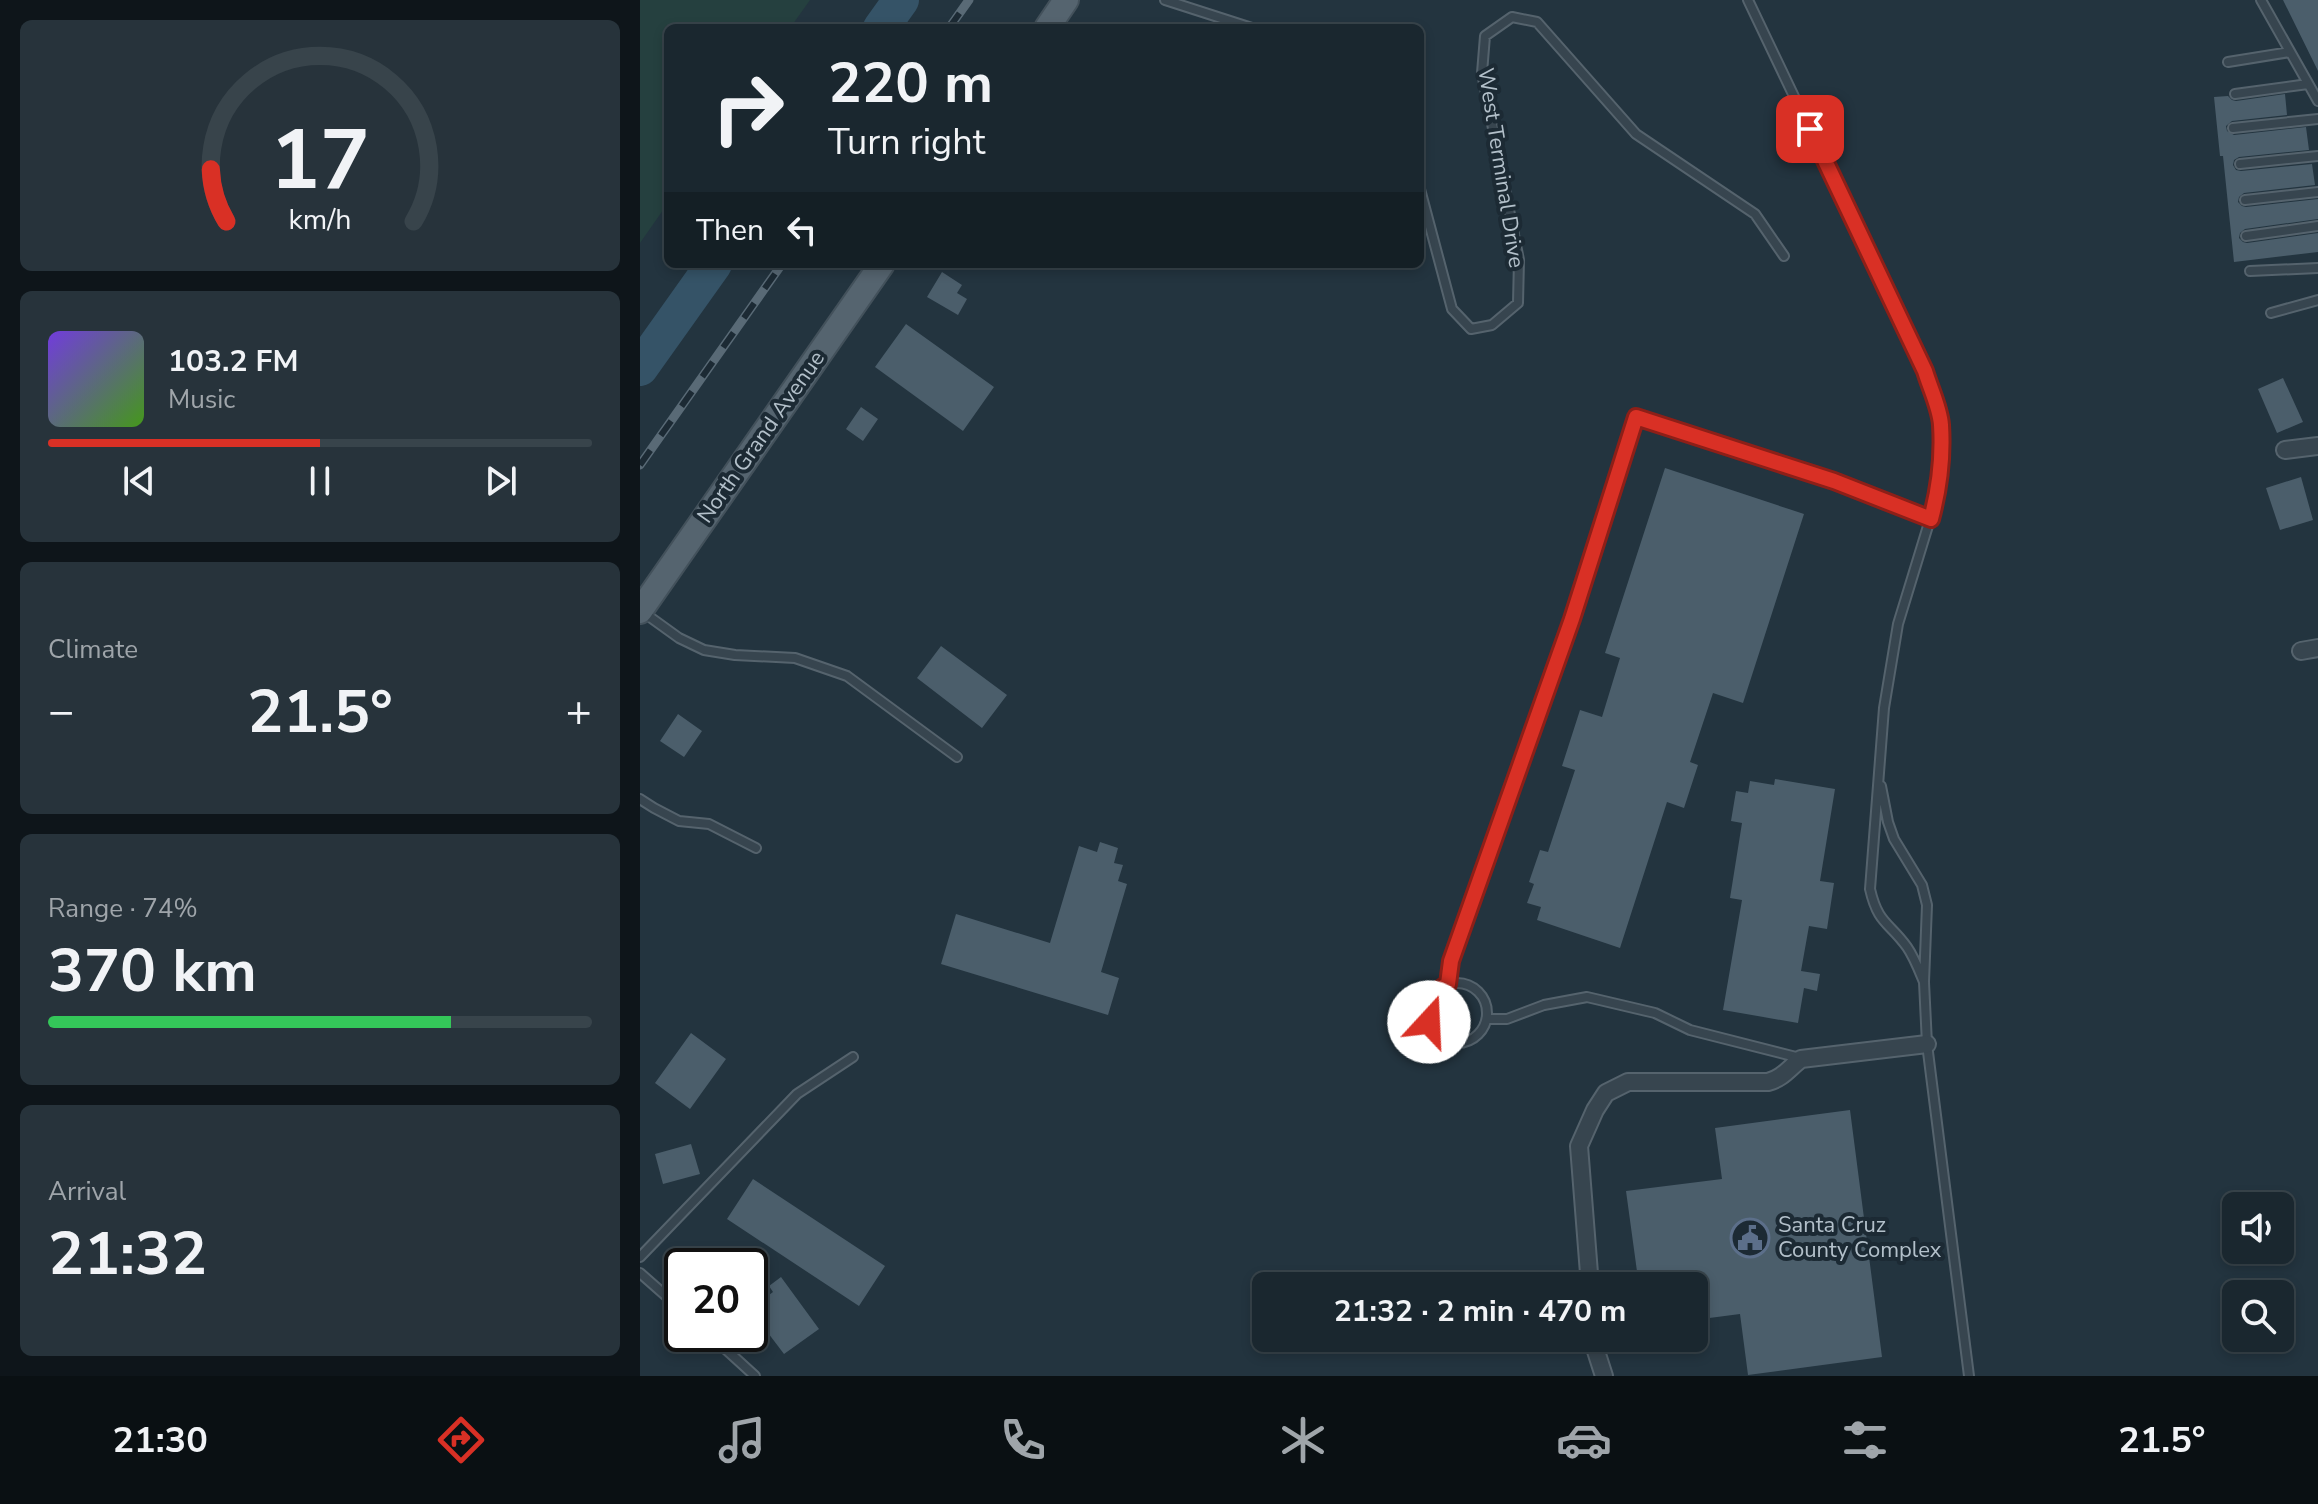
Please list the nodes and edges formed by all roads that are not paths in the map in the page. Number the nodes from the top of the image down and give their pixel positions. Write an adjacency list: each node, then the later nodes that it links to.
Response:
1 (1066, 0): 5 (main road)
2 (1165, 0): 6 (lane)
3 (1748, 0): 29 (lane)
4 (2261, 0): 7 (lane)
5 (1050, 24)
6 (1240, 24)
7 (2290, 52): 8 (lane); 9 (lane)
8 (2228, 62)
9 (2308, 84): 10 (lane); 11 (lane)
10 (2235, 94)
11 (2318, 101)
12 (2318, 119): 13 (lane)
13 (2233, 128)
14 (2318, 156): 15 (lane)
15 (2240, 164)
16 (2318, 192): 17 (lane)
17 (2245, 200)
18 (1424, 204): 21 (lane, West Terminal Drive)
19 (2318, 226): 20 (lane)
20 (2246, 236)
21 (1784, 256)
22 (879, 268): 30 (main road, North Grand Avenue)
23 (2318, 268): 24 (lane)
24 (2250, 271)
25 (2318, 300): 26 (lane)
26 (2271, 313)
27 (2318, 446): 28 (street)
28 (2285, 450)
29 (1931, 519): 34 (lane); 38 (lane)
30 (640, 611): 33 (lane)
31 (2318, 648): 32 (street)
32 (2301, 651)
33 (957, 757)
34 (1880, 775): 37 (lane); 37 (lane)
35 (640, 799): 36 (lane)
36 (756, 848)
37 (1924, 982): 40 (lane)
38 (1448, 984): 39 (lane); 39 (lane)
39 (1487, 1019): 42 (lane)
40 (1927, 1044): 42 (street); 51 (lane)
41 (853, 1057): 43 (lane)
42 (1801, 1059): 44 (street)
43 (640, 1257)
44 (1589, 1272)
45 (640, 1273): 46 (lane)
46 (664, 1294)
47 (729, 1352): 49 (lane)
48 (1596, 1352): 50 (street)
49 (755, 1376)
50 (1604, 1376)
51 (1969, 1376)

